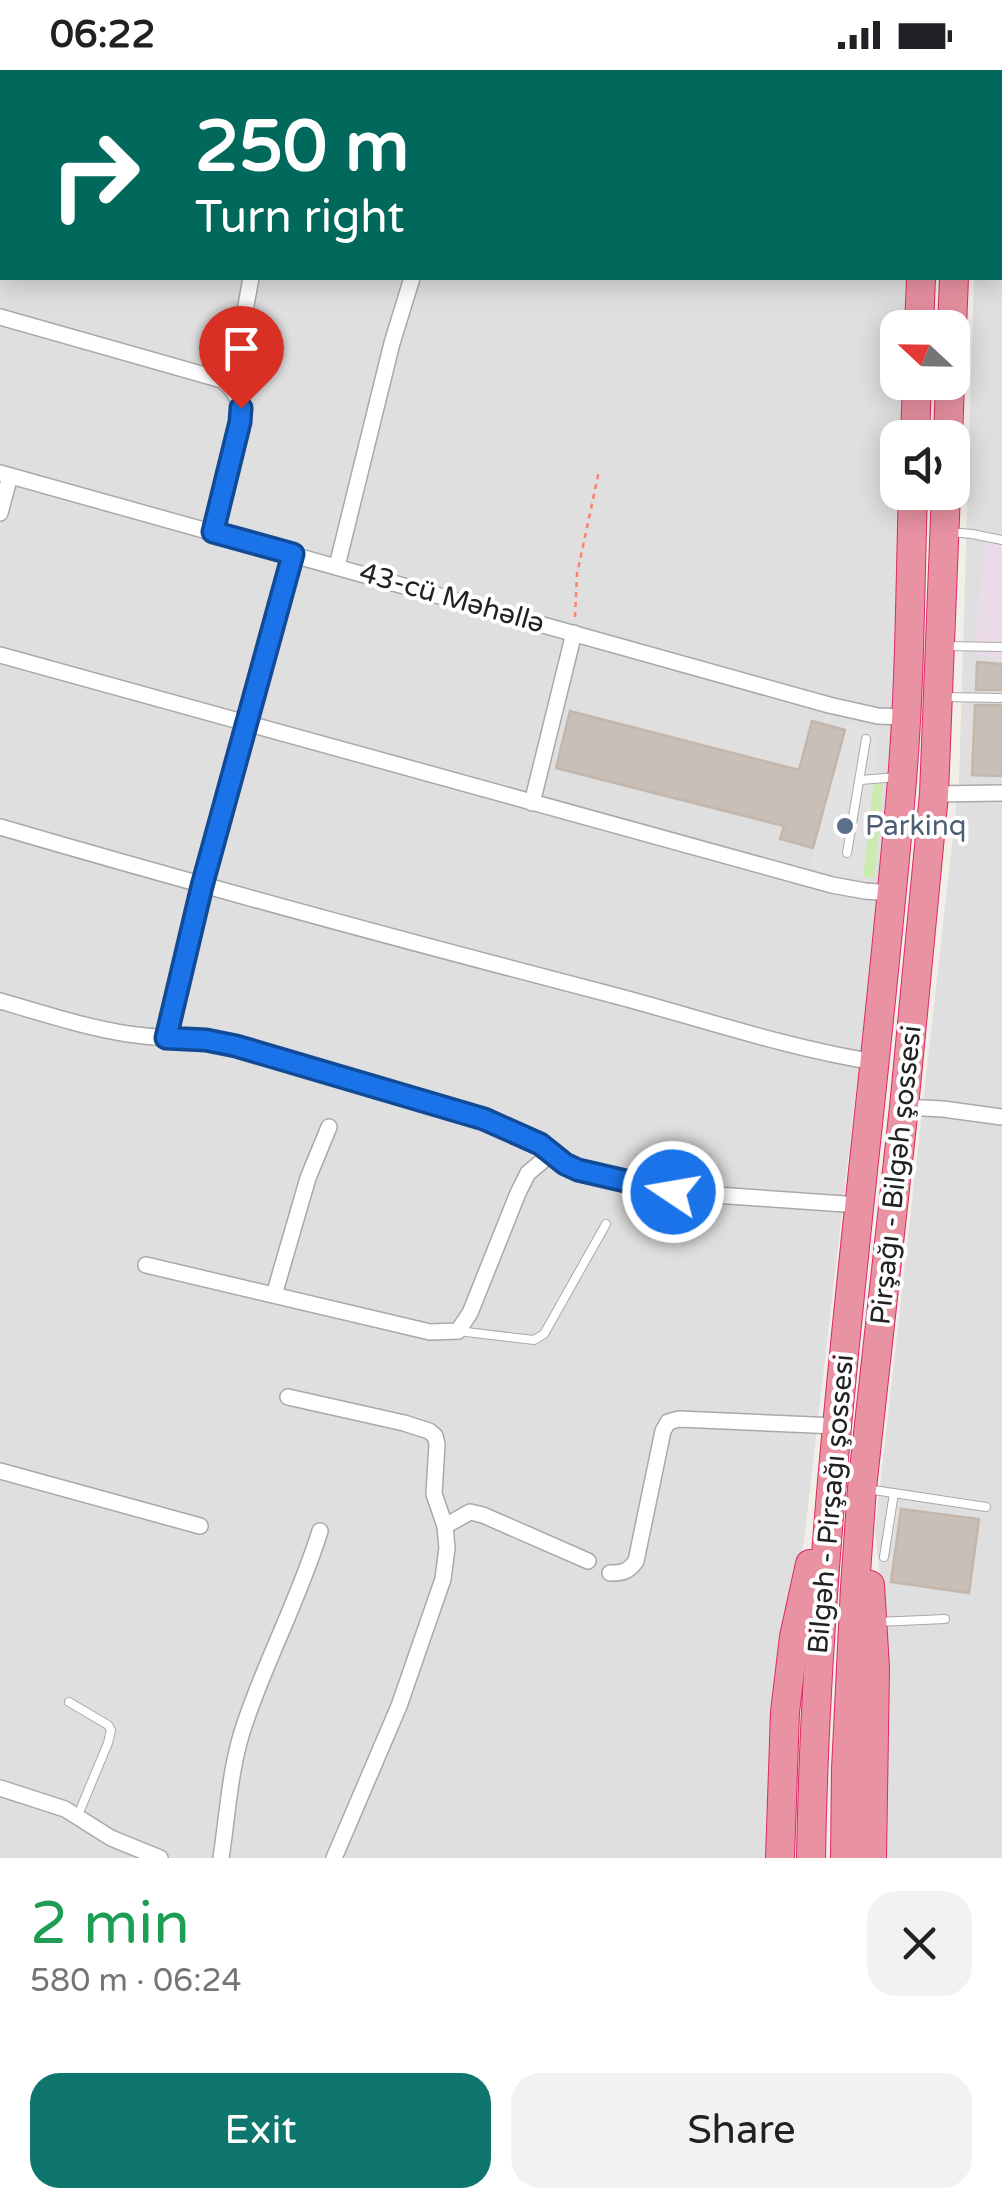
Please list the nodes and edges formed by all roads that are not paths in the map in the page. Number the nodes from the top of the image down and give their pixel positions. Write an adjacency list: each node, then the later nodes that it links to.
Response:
1 (251, 280): 8 (street)
2 (411, 280): 17 (street)
3 (921, 280): 5 (highway)
4 (954, 280): 6 (highway)
5 (920, 310)
6 (953, 310)
7 (0, 317): 8 (street)
8 (231, 387): 13 (street)
9 (5, 474): 12 (street); 13 (street, 43-cü Məhəllə)
10 (912, 510): 24 (highway, Bilgəh - Pirşağı şossesi)
11 (946, 510): 14 (highway, Pirşağı - Bilgəh şossesi)
12 (0, 513)
13 (213, 532): 16 (street, 43-cü Məhəllə)
14 (945, 532): 15 (lane); 19 (highway, Pirşağı - Bilgəh şossesi)
15 (1002, 540)
16 (293, 554): 17 (street, 43-cü Məhəllə); 25 (street)
17 (336, 566): 18 (street, 43-cü Məhəllə)
18 (574, 632): 24 (street, 43-cü Məhəllə); 31 (street)
19 (941, 646): 20 (lane); 22 (highway, Pirşağı - Bilgəh şossesi)
20 (1002, 647)
21 (0, 655): 25 (street)
22 (939, 698): 23 (lane); 30 (highway, Pirşağı - Bilgəh şossesi)
23 (1002, 698)
24 (905, 717): 27 (highway, Bilgəh - Pirşağı şossesi)
25 (246, 725): 31 (street); 34 (street)
26 (866, 739): 28 (lane)
27 (902, 777): 28 (lane); 35 (highway, Bilgəh - Pirşağı şossesi)
28 (860, 780): 33 (lane)
29 (1002, 793): 30 (street)
30 (934, 794): 39 (highway, Pirşağı - Bilgəh şossesi)
31 (532, 803): 35 (street)
32 (0, 828): 34 (street)
33 (847, 853)
34 (202, 886): 37 (street); 38 (street)
35 (891, 893): 38 (highway, Bilgəh - Pirşağı şossesi)
36 (0, 1001): 37 (street)
37 (166, 1038): 42 (street)
38 (874, 1062): 43 (highway, Bilgəh - Pirşağı şossesi)
39 (904, 1107): 40 (street); 51 (highway, Pirşağı - Bilgəh şossesi)
40 (1002, 1117)
41 (329, 1126): 46 (street)
42 (552, 1154): 43 (street); 47 (street)
43 (859, 1205): 49 (highway, Bilgəh - Pirşağı şossesi)
44 (606, 1224): 47 (lane)
45 (146, 1265): 46 (street)
46 (274, 1295): 47 (street)
47 (458, 1330)
48 (288, 1397): 55 (street)
49 (834, 1441): 59 (street); 69 (highway); 70 (highway, Bilgəh - Pirşağı şossesi)
50 (0, 1471): 54 (street)
51 (862, 1488): 52 (lane); 61 (highway); 71 (highway, Pirşağı - Bilgəh şossesi)
52 (894, 1493): 53 (lane); 57 (lane)
53 (986, 1507)
54 (200, 1526)
55 (444, 1526): 58 (street); 68 (street)
56 (320, 1531): 67 (street)
57 (884, 1556)
58 (588, 1561)
59 (610, 1572)
60 (945, 1619): 61 (lane)
61 (873, 1622): 72 (highway)
62 (68, 1702): 64 (lane)
63 (0, 1788): 64 (street)
64 (78, 1816): 65 (street)
65 (132, 1853): 66 (street)
66 (160, 1858)
67 (221, 1858)
68 (334, 1858)
69 (780, 1858)
70 (811, 1858)
71 (845, 1858)
72 (872, 1858)

